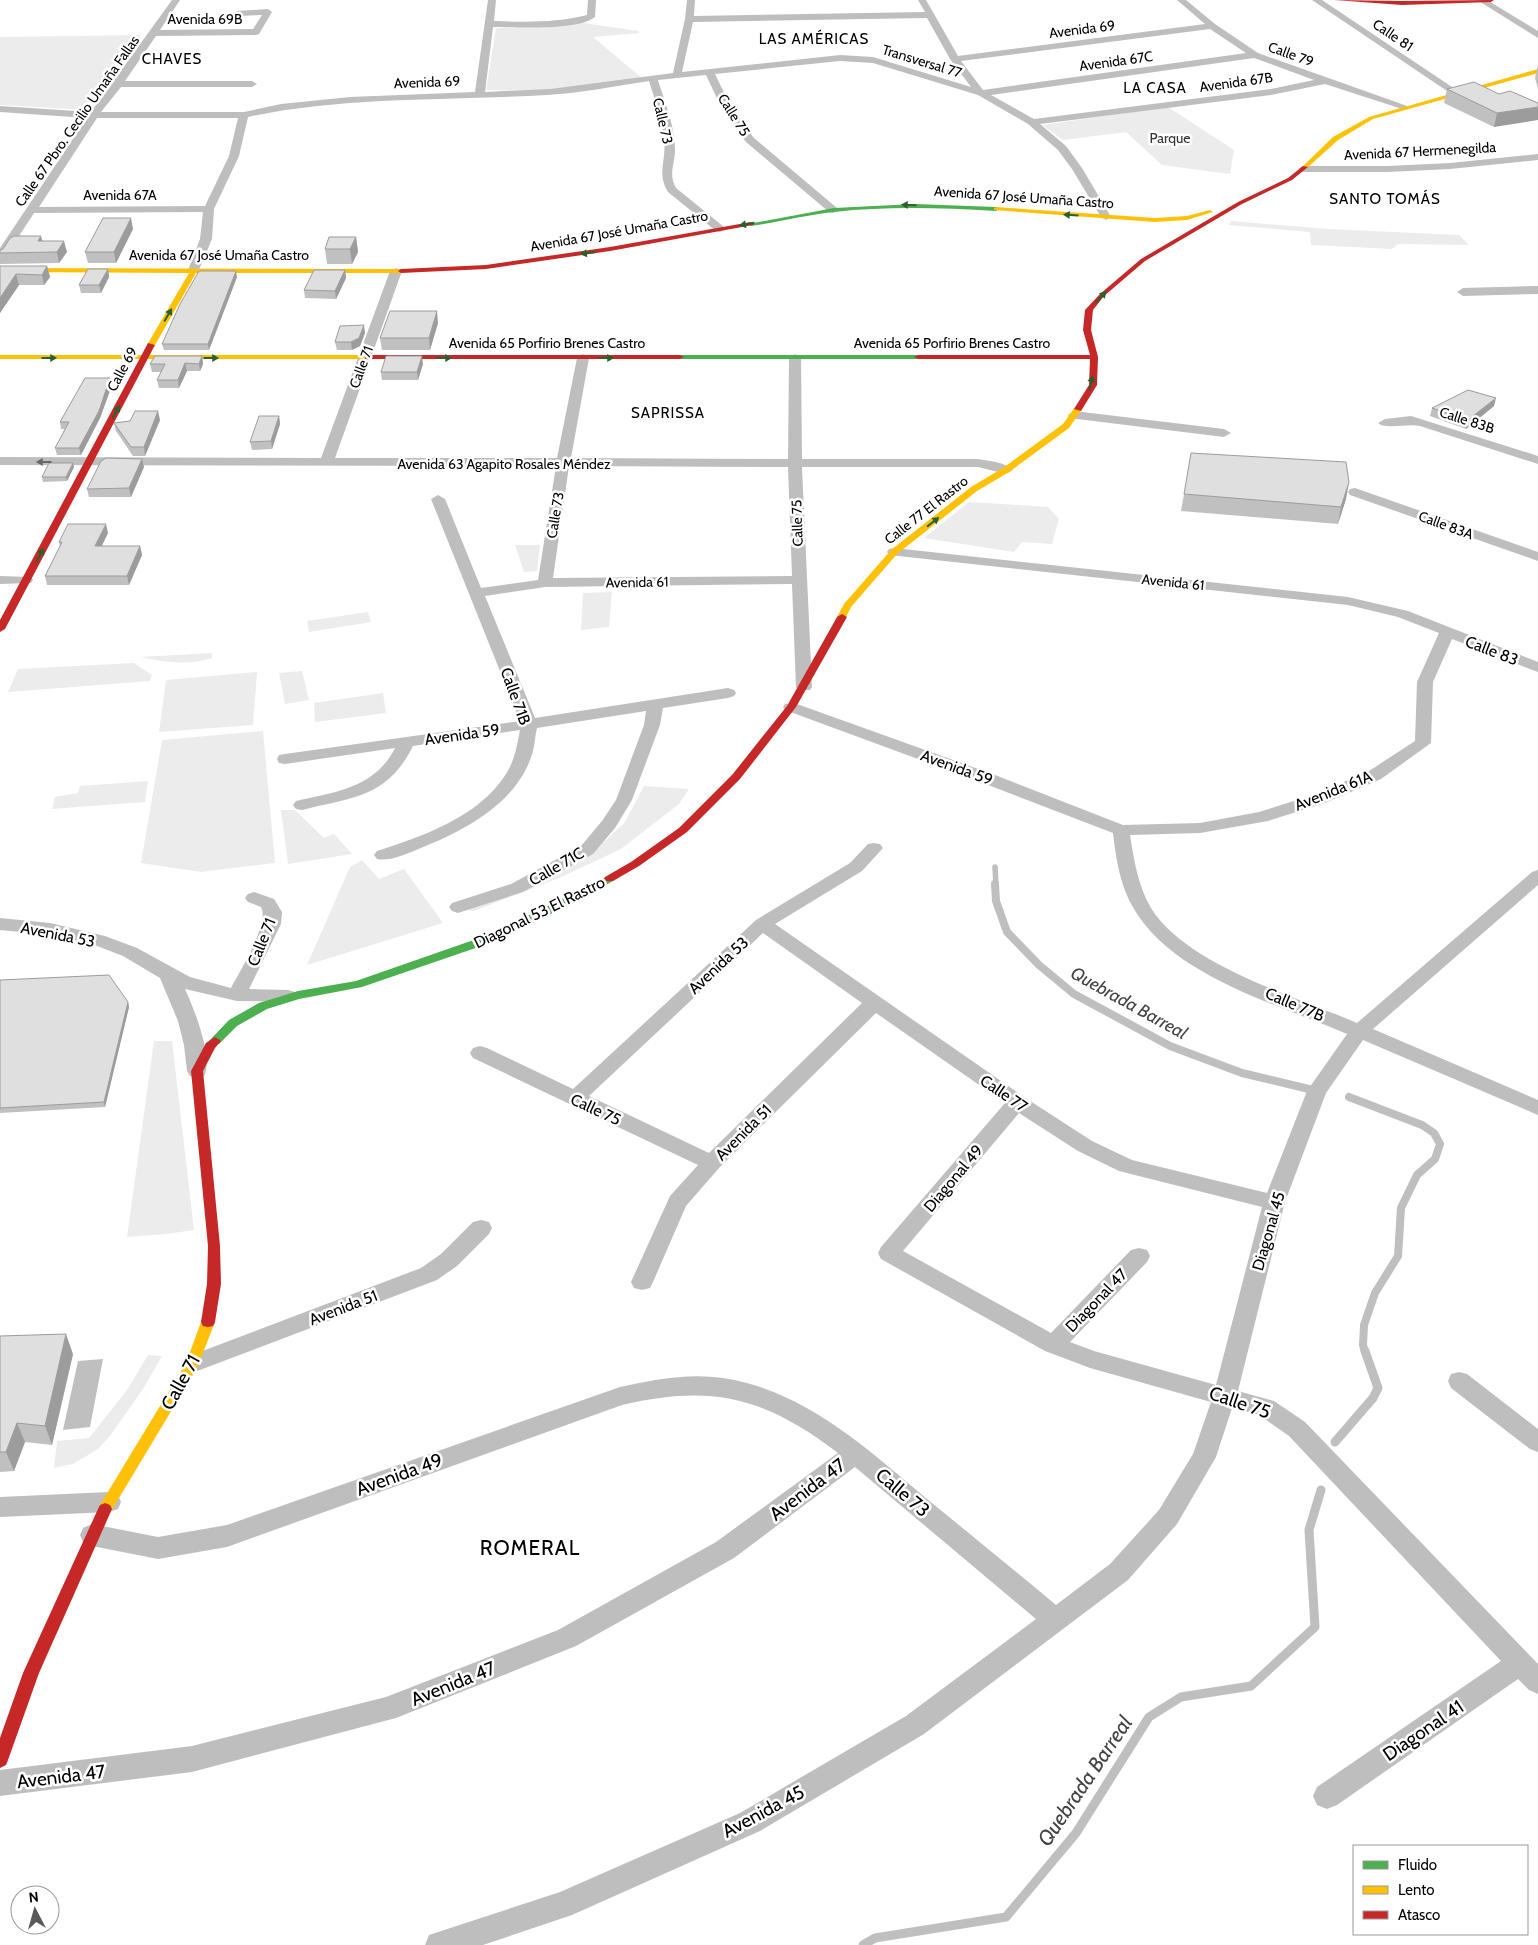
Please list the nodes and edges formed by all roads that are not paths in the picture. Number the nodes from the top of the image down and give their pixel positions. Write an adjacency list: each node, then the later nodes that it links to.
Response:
1 (176, 0): 16 (street, Calle 67 Pbro. Cecilio Umaña Fallas)
2 (492, 0): 14 (street)
3 (592, 0): 14 (street)
4 (691, 0): 13 (street)
5 (922, 0): 12 (street)
6 (1181, 0): 15 (street, Calle 79)
7 (1316, 0): 29 (street, Calle 81)
8 (1337, 0): 9 (main road)
9 (1481, 0): 10 (main road); 17 (street)
10 (1491, 0)
11 (239, 13): 16 (street, Avenida 69B)
12 (930, 15): 13 (street); 20 (street)
13 (689, 18): 23 (street)
14 (490, 24): 30 (street)
15 (1212, 26): 18 (street, Calle 79); 20 (street, Avenida 69)
16 (154, 33): 26 (street, Calle 67 Pbro. Cecilio Umaña Fallas)
17 (1538, 35)
18 (1254, 55): 25 (street, Calle 79); 28 (street, Avenida 67C)
19 (854, 58): 22 (street, Avenida 69); 28 (street, Transversal 77)
20 (956, 59): 28 (street)
21 (1538, 71): 29 (main road)
22 (709, 72): 23 (street, Avenida 69); 41 (street, Calle 75)
23 (677, 75): 24 (street, Avenida 69)
24 (653, 78): 30 (street, Avenida 69); 44 (street, Calle 73)
25 (1325, 81): 31 (street, Calle 79); 35 (street, Avenida 67B)
26 (118, 84): 27 (street); 33 (street, Calle 67 Pbro. Cecilio Umaña Fallas)
27 (252, 84)
28 (981, 93): 35 (street)
29 (1456, 93): 31 (main road)
30 (480, 94): 34 (street, Avenida 69)
31 (1405, 107): 37 (main road)
32 (0, 109): 33 (street, Avenida 69)
33 (94, 115): 34 (street, Avenida 69); 40 (street, Calle 67 Pbro. Cecilio Umaña Fallas)
34 (244, 115): 39 (street, Calle 69)
35 (1032, 122): 42 (street)
36 (1538, 157): 37 (street, Avenida 67 Hermenegilda)
37 (1303, 169): 38 (main road)
38 (1240, 203): 43 (main road, Avenida 67 José Umaña Castro); 45 (main road, Calle 77 El Rastro)
39 (209, 209): 40 (street, Avenida 67A); 48 (street, Calle 69)
40 (32, 210): 46 (street, Calle 67 Pbro. Cecilio Umaña Fallas)
41 (833, 210): 42 (main road, Avenida 67 José Umaña Castro, one-way to 41); 44 (main road, Avenida 67 José Umaña Castro, one-way to 44)
42 (1106, 217): 43 (main road, Avenida 67 José Umaña Castro)
43 (1154, 220): 45 (main road)
44 (720, 229): 49 (main road, Avenida 67 José Umaña Castro, one-way to 49)
45 (1176, 240): 53 (main road, Calle 77 El Rastro, one-way to 45)
46 (0, 257)
47 (0, 270): 48 (main road, Avenida 67 José Umaña Castro)
48 (194, 270): 49 (main road, Avenida 67 José Umaña Castro); 54 (main road, Calle 69, one-way to 48)
49 (396, 270): 55 (street, Calle 71)
50 (1538, 290): 51 (street)
51 (1463, 292)
52 (0, 357): 54 (main road, Avenida 65 Porfirio Brenes Castro, one-way to 54)
53 (1094, 357): 57 (main road, Avenida 65 Porfirio Brenes Castro); 58 (main road, Calle 77 El Rastro, one-way to 53)
54 (144, 358): 55 (main road, Avenida 65 Porfirio Brenes Castro, one-way to 55); 63 (main road, Calle 69, one-way to 54)
55 (364, 358): 56 (main road, Avenida 65 Porfirio Brenes Castro, one-way to 56); 64 (street, Calle 71)
56 (583, 358): 57 (main road, Avenida 65 Porfirio Brenes Castro, one-way to 57); 65 (street, Calle 73)
57 (795, 358): 66 (street, Calle 75)
58 (1074, 415): 60 (street); 67 (main road, Calle 77 El Rastro)
59 (1385, 423): 61 (street, Calle 83B)
60 (1224, 433)
61 (1538, 460)
62 (0, 461): 63 (street, Avenida 63 Agapito Rosales Méndez, one-way to 62)
63 (89, 462): 64 (street, Avenida 63 Agapito Rosales Méndez); 73 (main road, Calle 69, one-way to 63)
64 (326, 463): 65 (street, Avenida 63 Agapito Rosales Méndez)
65 (563, 464): 66 (street, Avenida 63 Agapito Rosales Méndez); 75 (street, Calle 73)
66 (795, 464): 67 (street, Avenida 63 Agapito Rosales Méndez); 74 (street, Calle 75)
67 (1006, 470): 70 (main road, Calle 77 El Rastro, one-way to 67)
68 (1355, 492): 71 (street, Calle 83A)
69 (438, 499): 76 (street, Calle 71B)
70 (894, 552): 78 (street, Avenida 61); 80 (main road, Calle 77 El Rastro)
71 (1538, 558)
72 (0, 580): 73 (street)
73 (26, 580): 77 (main road, Calle 69)
74 (799, 580): 75 (street, Avenida 61); 80 (street, Calle 75)
75 (545, 583): 76 (street, Avenida 61)
76 (476, 594): 84 (street, Calle 71B)
77 (0, 629)
78 (1447, 632): 79 (street, Calle 83); 88 (street, Avenida 61A)
79 (1538, 667)
80 (804, 687): 83 (main road, Calle 77 El Rastro)
81 (728, 693): 82 (street, Avenida 59)
82 (655, 705): 84 (street, Avenida 59); 93 (street, Calle 71C)
83 (791, 707): 88 (street, Avenida 59); 98 (main road, Diagonal 53 El Rastro)
84 (529, 724): 85 (street, Avenida 59); 90 (street, Calle 71B)
85 (407, 741): 86 (street, Avenida 59); 87 (street)
86 (285, 759)
87 (302, 805)
88 (1122, 830): 100 (street, Calle 77B)
89 (874, 848): 95 (street, Avenida 53)
90 (383, 855)
91 (1538, 876): 100 (street, Diagonal 45)
92 (254, 898): 97 (street, Calle 71)
93 (458, 907)
94 (0, 924): 96 (street, Avenida 53)
95 (762, 924): 99 (street, Calle 77); 103 (street, Avenida 53)
96 (168, 975): 97 (street, Diagonal 53 El Rastro); 102 (street, Calle 71)
97 (237, 995): 98 (street, Diagonal 53 El Rastro)
98 (298, 995): 102 (main road)
99 (874, 1003): 104 (street, Calle 77); 106 (street, Avenida 51)
100 (1359, 1031): 105 (street, Calle 77B); 107 (street, Diagonal 45)
101 (480, 1053): 103 (street, Calle 75)
102 (197, 1071): 113 (main road, Calle 71)
103 (574, 1099): 106 (street, Calle 75)
104 (1017, 1102): 107 (street, Calle 77); 109 (street, Diagonal 49)
105 (1538, 1108)
106 (712, 1163): 111 (street, Avenida 51)
107 (1274, 1202): 116 (street, Diagonal 45)
108 (481, 1228): 113 (street, Avenida 51)
109 (889, 1253): 112 (street, Calle 75)
110 (1139, 1256): 112 (street, Diagonal 47)
111 (642, 1282)
112 (1053, 1345): 116 (street, Calle 75)
113 (192, 1364): 119 (main road, Calle 71)
114 (1459, 1381): 117 (street)
115 (704, 1384): 118 (street, Calle 73); 121 (street, Avenida 49)
116 (1225, 1396): 122 (street, Diagonal 45); 123 (street, Calle 75)
117 (1538, 1442)
118 (856, 1452): 122 (street, Calle 73); 126 (street, Avenida 47)
119 (109, 1502): 120 (street); 121 (main road, Calle 71)
120 (0, 1507)
121 (92, 1535): 125 (main road, Calle 71)
122 (1056, 1620): 128 (street, Avenida 45)
123 (1519, 1664): 124 (street, Calle 75); 127 (street, Diagonal 41)
124 (1538, 1682)
125 (0, 1760)
126 (0, 1783)
127 (1327, 1796)
128 (439, 1945)

